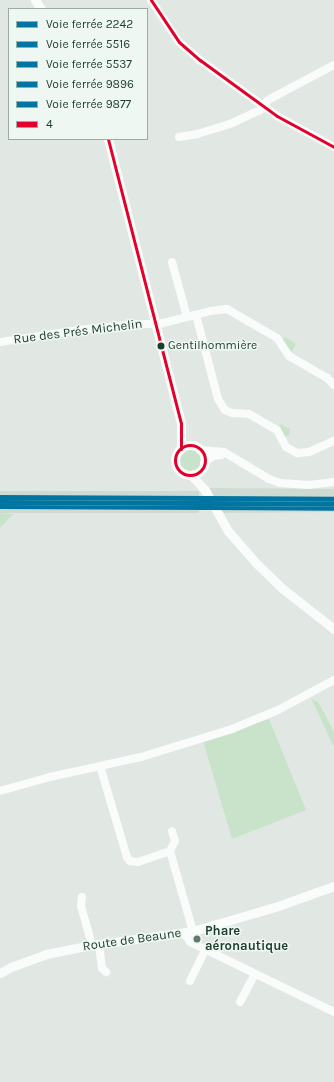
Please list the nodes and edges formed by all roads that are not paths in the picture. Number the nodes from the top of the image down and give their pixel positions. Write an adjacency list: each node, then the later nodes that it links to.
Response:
1 (151, 0): 3 (street)
2 (334, 65): 3 (street)
3 (263, 106): 4 (street); 6 (street)
4 (179, 137)
5 (108, 140): 10 (street)
6 (334, 147)
7 (172, 262): 9 (street)
8 (196, 315): 9 (street, Rue des Prés Michelin); 12 (street, Rue des Prés Michelin); 14 (street)
9 (187, 317): 10 (street, Rue des Prés Michelin)
10 (156, 324): 11 (street, Rue des Prés Michelin); 13 (street)
11 (0, 342)
12 (334, 385)
13 (181, 423): 15 (street); 16 (street)
14 (334, 441)
15 (181, 448): 16 (street); 19 (street)
16 (197, 448): 17 (street); 18 (street)
17 (227, 454): 18 (street); 20 (street)
18 (203, 465): 19 (street); 21 (street)
19 (191, 475): 21 (street)
20 (334, 482)
21 (205, 490): 22 (street)
22 (334, 629)
23 (334, 680): 24 (street)
24 (100, 766): 25 (street); 27 (street)
25 (0, 791)
26 (172, 831): 27 (street)
27 (170, 852): 30 (street)
28 (334, 886): 30 (street, Route de Beaune)
29 (82, 897): 31 (street)
30 (189, 932): 31 (street, Route de Beaune); 32 (street)
31 (96, 945): 33 (street); 34 (street, Route de Beaune)
32 (205, 950): 35 (street); 36 (street)
33 (106, 972)
34 (0, 973)
35 (255, 974): 37 (street); 38 (street)
36 (190, 981)
37 (240, 1002)
38 (334, 1012)

